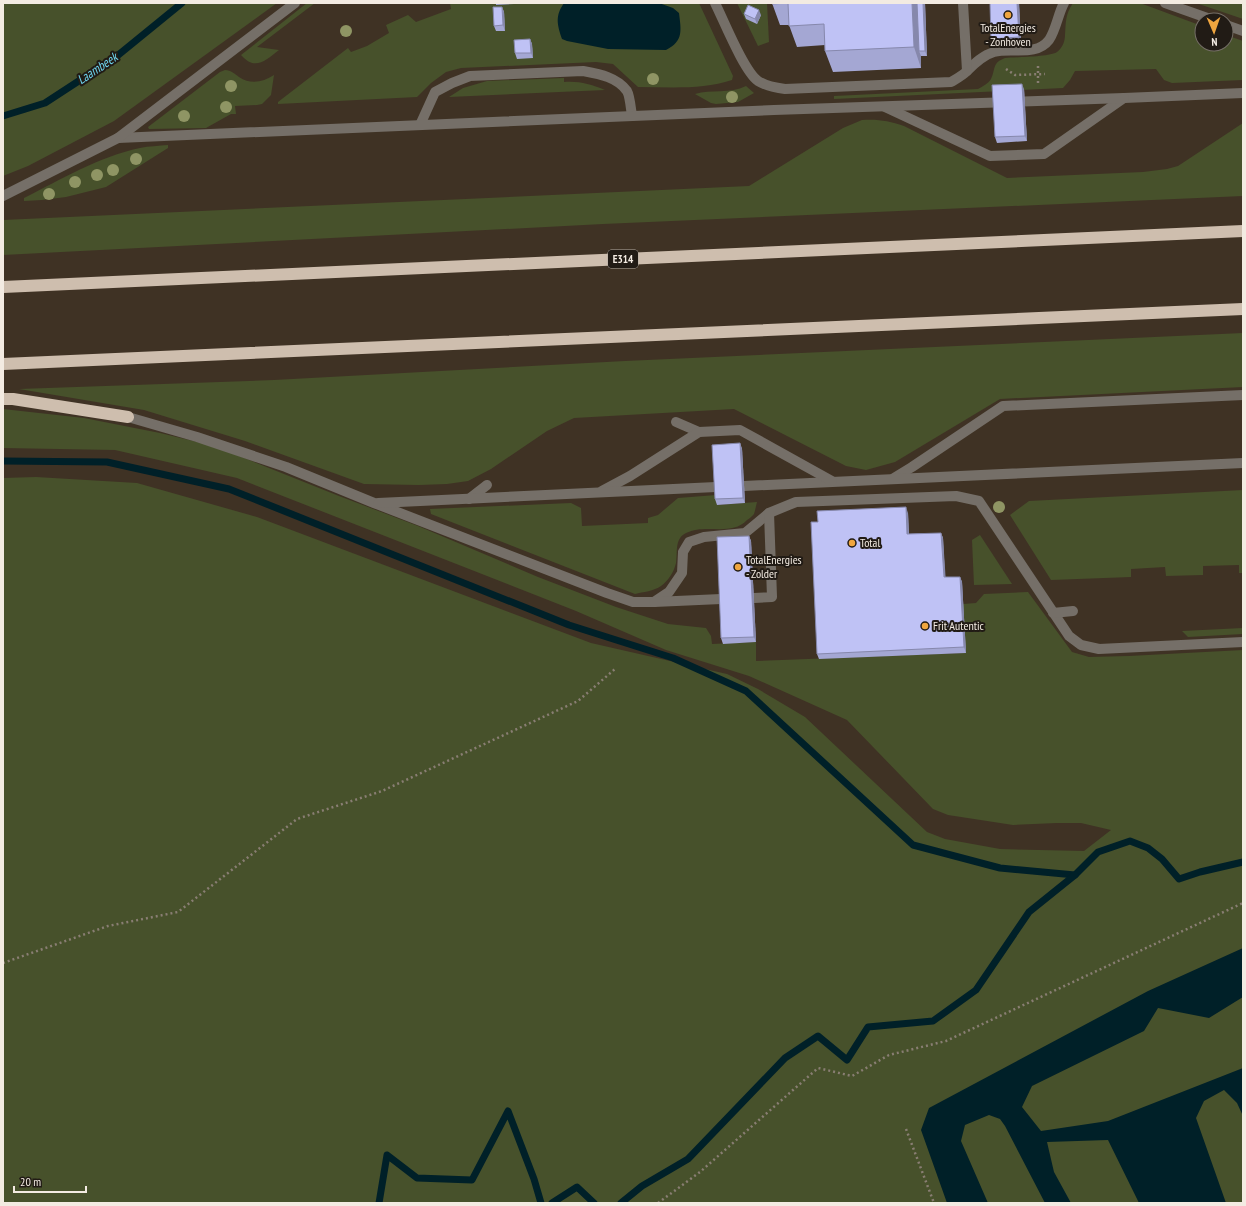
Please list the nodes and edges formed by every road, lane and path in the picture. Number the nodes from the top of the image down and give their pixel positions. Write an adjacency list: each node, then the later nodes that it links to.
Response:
1 (295, 3): 18 (lane)
2 (716, 3): 8 (lane)
3 (963, 3): 8 (lane)
4 (1064, 3): 8 (lane)
5 (1165, 3): 6 (lane)
6 (1194, 13)
7 (1037, 61): 10 (path)
8 (967, 71)
9 (1013, 74): 10 (path)
10 (1038, 74): 11 (path); 14 (path)
11 (1045, 74)
12 (1243, 93): 13 (lane)
13 (1124, 98): 14 (lane); 15 (lane)
14 (1039, 101): 15 (lane)
15 (883, 106): 16 (lane)
16 (632, 116): 17 (lane); 17 (lane)
17 (420, 125): 18 (lane)
18 (118, 138): 19 (lane)
19 (3, 196)
20 (1243, 231): 21 (highway, E314)
21 (3, 287)
22 (1243, 309): 23 (highway)
23 (3, 364)
24 (1243, 395): 30 (lane)
25 (3, 399): 26 (highway)
26 (128, 418): 37 (lane)
27 (676, 422): 28 (lane)
28 (699, 432): 31 (lane); 35 (lane)
29 (1243, 463): 30 (lane)
30 (893, 479): 31 (lane)
31 (833, 482): 33 (lane)
32 (487, 485): 36 (lane)
33 (744, 486)
34 (716, 488): 35 (lane)
35 (599, 493): 36 (lane)
36 (469, 499): 37 (lane)
37 (374, 503): 41 (lane)
38 (770, 513): 39 (lane); 41 (lane); 43 (lane)
39 (754, 598)
40 (721, 599): 41 (lane)
41 (654, 602)
42 (1073, 611): 43 (lane)
43 (1053, 613): 44 (lane)
44 (1243, 642)
45 (615, 669): 47 (path)
46 (1243, 903): 49 (path)
47 (3, 963)
48 (906, 1130): 50 (path)
49 (658, 1203)
50 (934, 1203)

